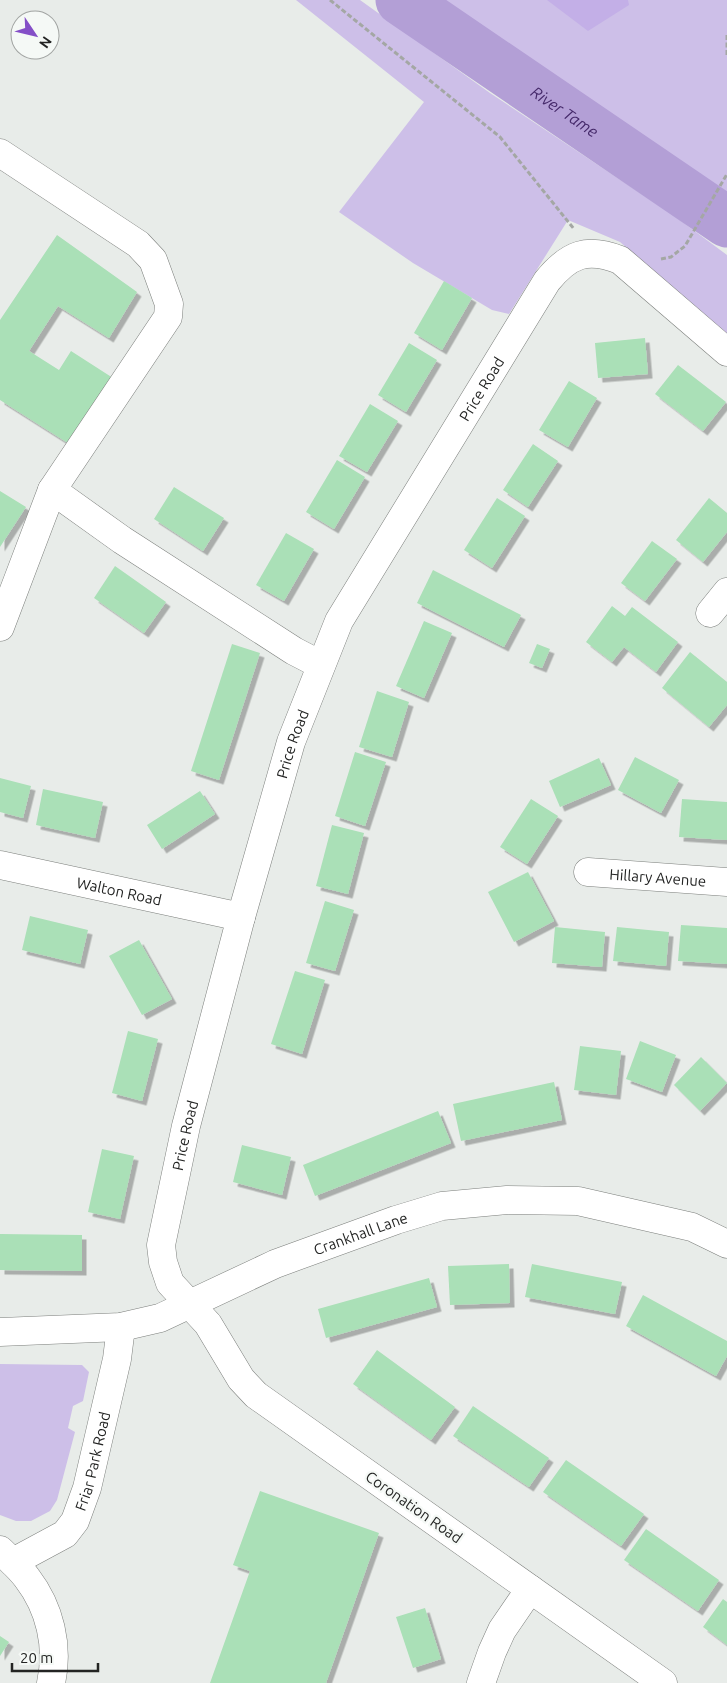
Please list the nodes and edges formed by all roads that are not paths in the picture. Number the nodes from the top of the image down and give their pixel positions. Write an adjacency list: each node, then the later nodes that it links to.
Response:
1 (0, 153): 3 (street)
2 (727, 352): 5 (street, Price Road)
3 (52, 490): 4 (street); 5 (street)
4 (0, 627)
5 (321, 665): 9 (street, Price Road)
6 (0, 865): 9 (street, Walton Road)
7 (588, 872): 8 (street, Hillary Avenue)
8 (727, 882)
9 (240, 917): 11 (street, Price Road)
10 (727, 1244): 11 (street, Crankhall Lane)
11 (191, 1305): 12 (street, Crankhall Lane); 15 (street, Coronation Road)
12 (121, 1327): 13 (street, Crankhall Lane); 14 (street, Friar Park Road)
13 (0, 1332)
14 (6, 1556): 16 (street, Friar Park Road)
15 (530, 1589): 17 (street); 18 (street, Coronation Road)
16 (51, 1683)
17 (481, 1683)
18 (663, 1683)

